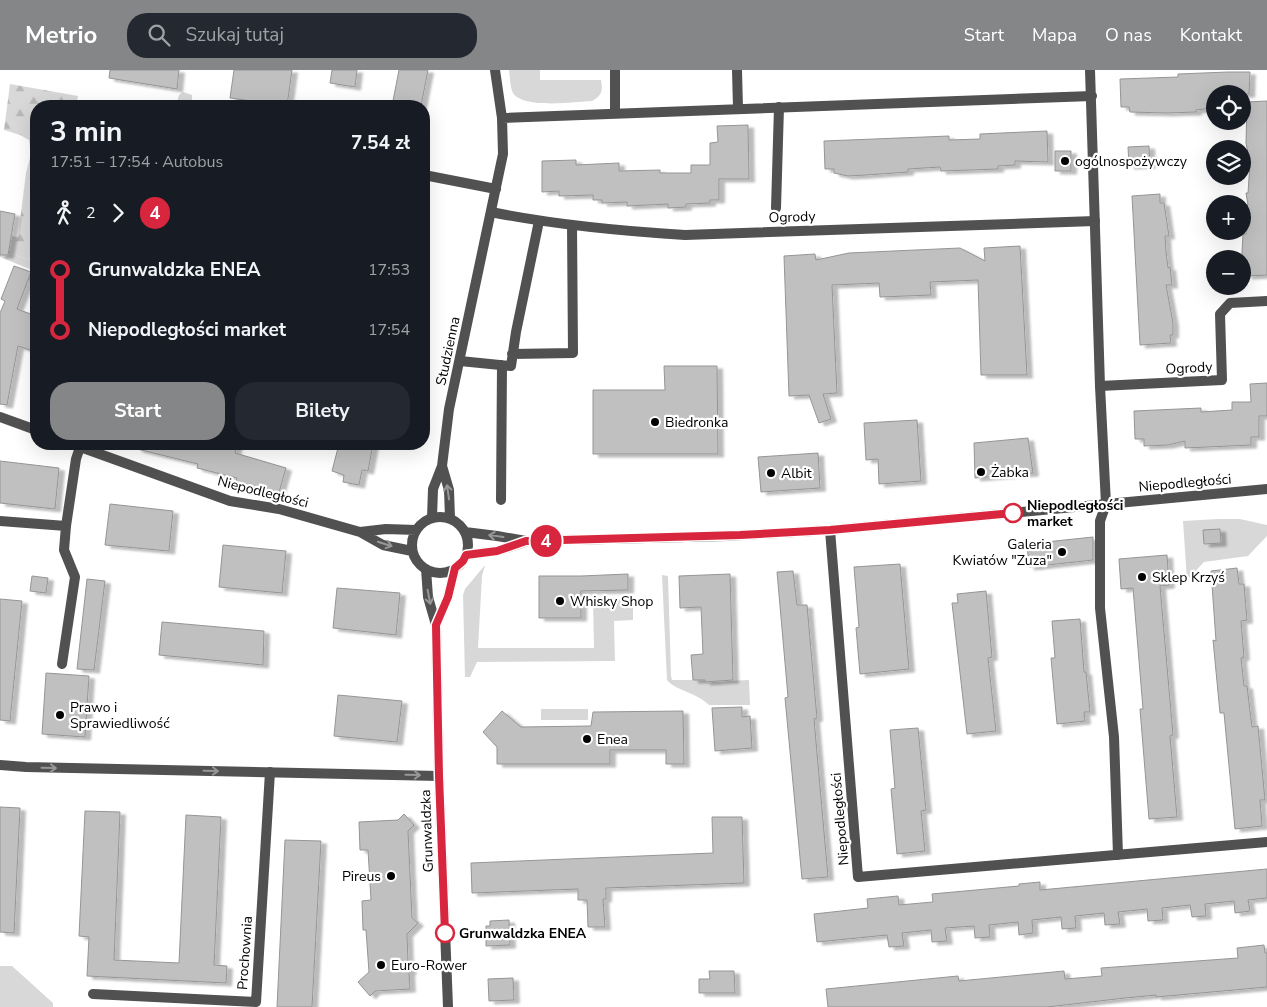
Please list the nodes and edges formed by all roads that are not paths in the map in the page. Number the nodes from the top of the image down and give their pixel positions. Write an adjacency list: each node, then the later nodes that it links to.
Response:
1 (495, 70): 9 (street, Studzienna)
2 (615, 70): 8 (street)
3 (737, 70): 7 (street)
4 (1090, 70): 5 (street)
5 (1092, 96): 6 (street); 15 (street)
6 (779, 107): 7 (street); 12 (street, Ogrody)
7 (738, 108): 8 (street)
8 (615, 114): 9 (street)
9 (502, 118): 11 (street, Studzienna)
10 (430, 176): 11 (street)
11 (496, 189): 13 (street, Studzienna)
12 (776, 208)
13 (491, 212): 14 (street, Ogrody); 19 (street, Studzienna)
14 (539, 221): 16 (street, Ogrody); 18 (street)
15 (1095, 221): 16 (street, Ogrody); 21 (street)
16 (572, 225): 18 (street)
17 (1267, 301): 21 (street, Ogrody)
18 (512, 354): 20 (street)
19 (460, 361): 20 (street); 26 (street, Studzienna)
20 (502, 364): 28 (street)
21 (1100, 386): 29 (street)
22 (0, 417): 23 (street)
23 (30, 428)
24 (76, 450): 33 (street, Niepodległości)
25 (90, 450): 36 (street, Niepodległości)
26 (442, 466): 30 (street); 31 (street, Studzienna, one-way to 26)
27 (1267, 489): 29 (street, Niepodległości)
28 (502, 500)
29 (1106, 504): 35 (street, Niepodległości); 49 (street)
30 (432, 518): 31 (street); 34 (street)
31 (450, 518): 37 (street)
32 (0, 521): 33 (street)
33 (66, 526): 44 (street, Niepodległości)
34 (416, 530): 36 (street, Niepodległości); 39 (street)
35 (830, 530): 38 (street, Niepodległości); 49 (street, Niepodległości)
36 (360, 532): 39 (street, one-way to 39)
37 (465, 532): 38 (street, Niepodległości, one-way to 37); 40 (street)
38 (526, 541): 40 (street, Niepodległości)
39 (412, 551): 42 (street)
40 (466, 555): 41 (street)
41 (455, 568): 42 (street); 43 (street, Grunwaldzka)
42 (426, 569): 43 (street, Grunwaldzka, one-way to 43)
43 (436, 625): 47 (street, Grunwaldzka)
44 (62, 664)
45 (0, 765): 46 (street, one-way to 46)
46 (270, 772): 47 (street, one-way to 47); 50 (street, Prochownia)
47 (439, 776): 51 (street, Grunwaldzka)
48 (1267, 842): 49 (street, Niepodległości)
49 (1118, 855)
50 (93, 994)
51 (448, 1007)

